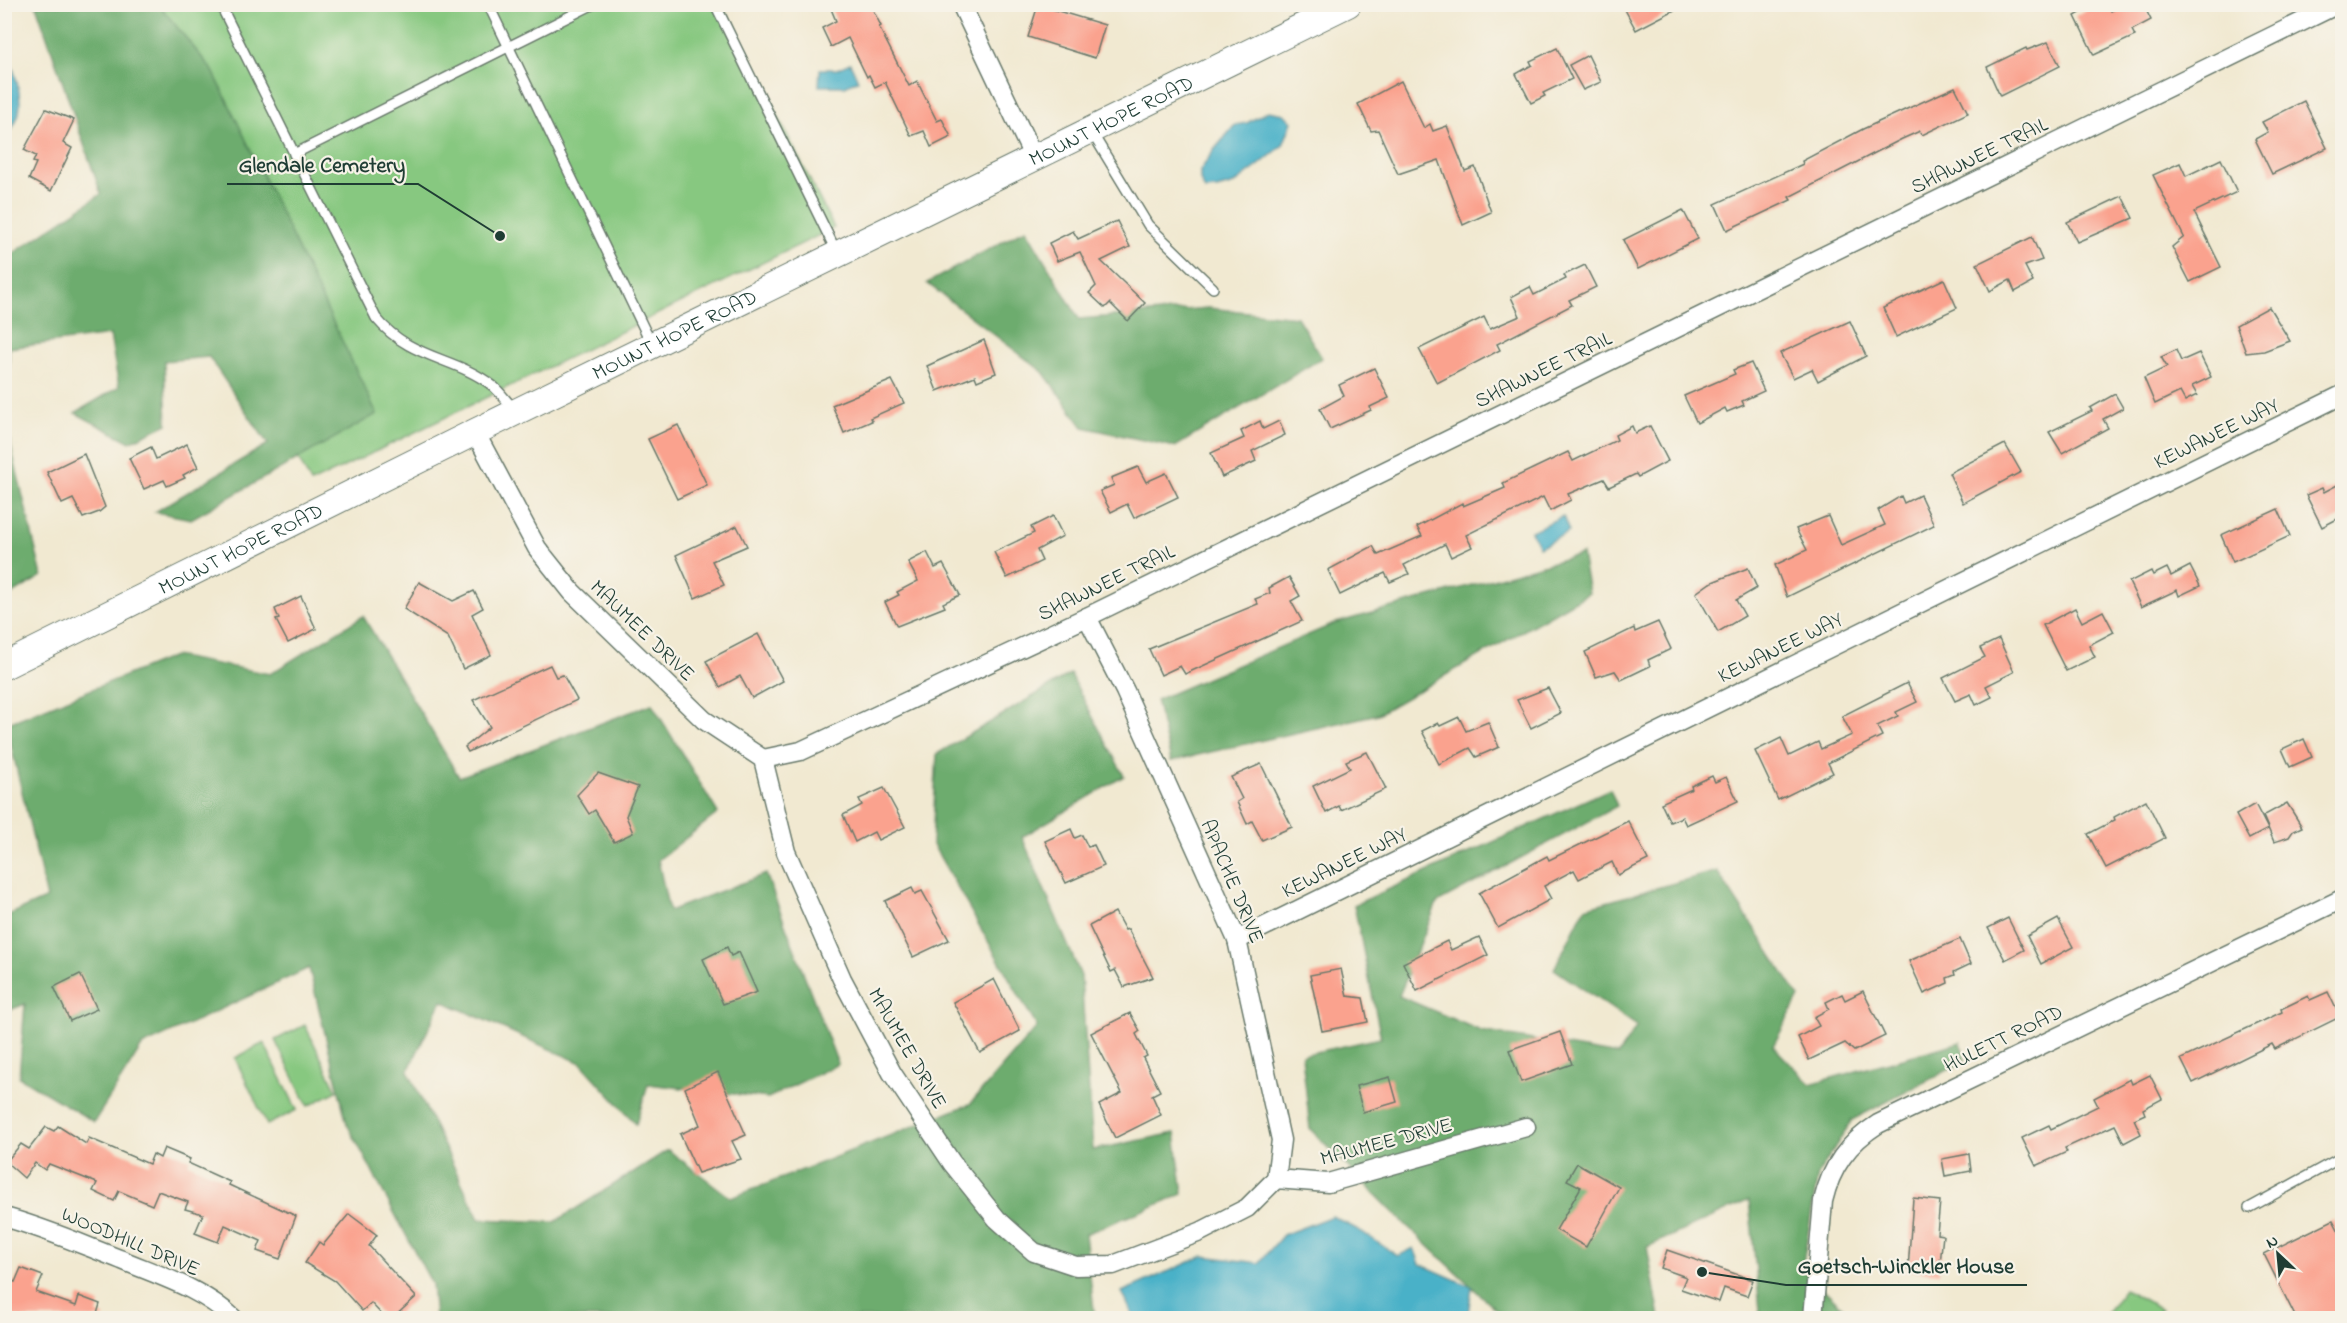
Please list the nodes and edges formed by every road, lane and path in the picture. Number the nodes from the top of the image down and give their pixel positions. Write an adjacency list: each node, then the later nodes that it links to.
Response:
1 (220, 4): 10 (lane)
2 (488, 4): 8 (lane)
3 (594, 4): 8 (lane)
4 (715, 4): 12 (lane)
5 (961, 4): 11 (street)
6 (1348, 4): 9 (street, MOUNT HOPE ROAD)
7 (2337, 4): 18 (street, SHAWNEE TRAIL)
8 (508, 46): 10 (lane); 14 (lane)
9 (1091, 131): 11 (street, MOUNT HOPE ROAD); 13 (lane)
10 (294, 154): 16 (lane)
11 (1034, 158): 12 (street, MOUNT HOPE ROAD)
12 (837, 254): 14 (street, MOUNT HOPE ROAD)
13 (1213, 288)
14 (652, 345): 16 (street, MOUNT HOPE ROAD)
15 (2343, 395): 22 (street, KEWANEE WAY)
16 (517, 412): 17 (street, MOUNT HOPE ROAD)
17 (474, 432): 19 (street, MOUNT HOPE ROAD); 20 (street, MAUMEE DRIVE)
18 (1087, 617): 20 (street, SHAWNEE TRAIL); 22 (street, APACHE DRIVE)
19 (4, 666)
20 (763, 759): 25 (street, MAUMEE DRIVE)
21 (2343, 899): 29 (street, HULETT ROAD)
22 (1237, 940): 25 (street, APACHE DRIVE)
23 (1526, 1127): 25 (street, MAUMEE DRIVE)
24 (2343, 1156): 26 (lane)
25 (1276, 1179)
26 (2249, 1208)
27 (4, 1217): 28 (street, WOODHILL DRIVE)
28 (233, 1318)
29 (1813, 1318)

